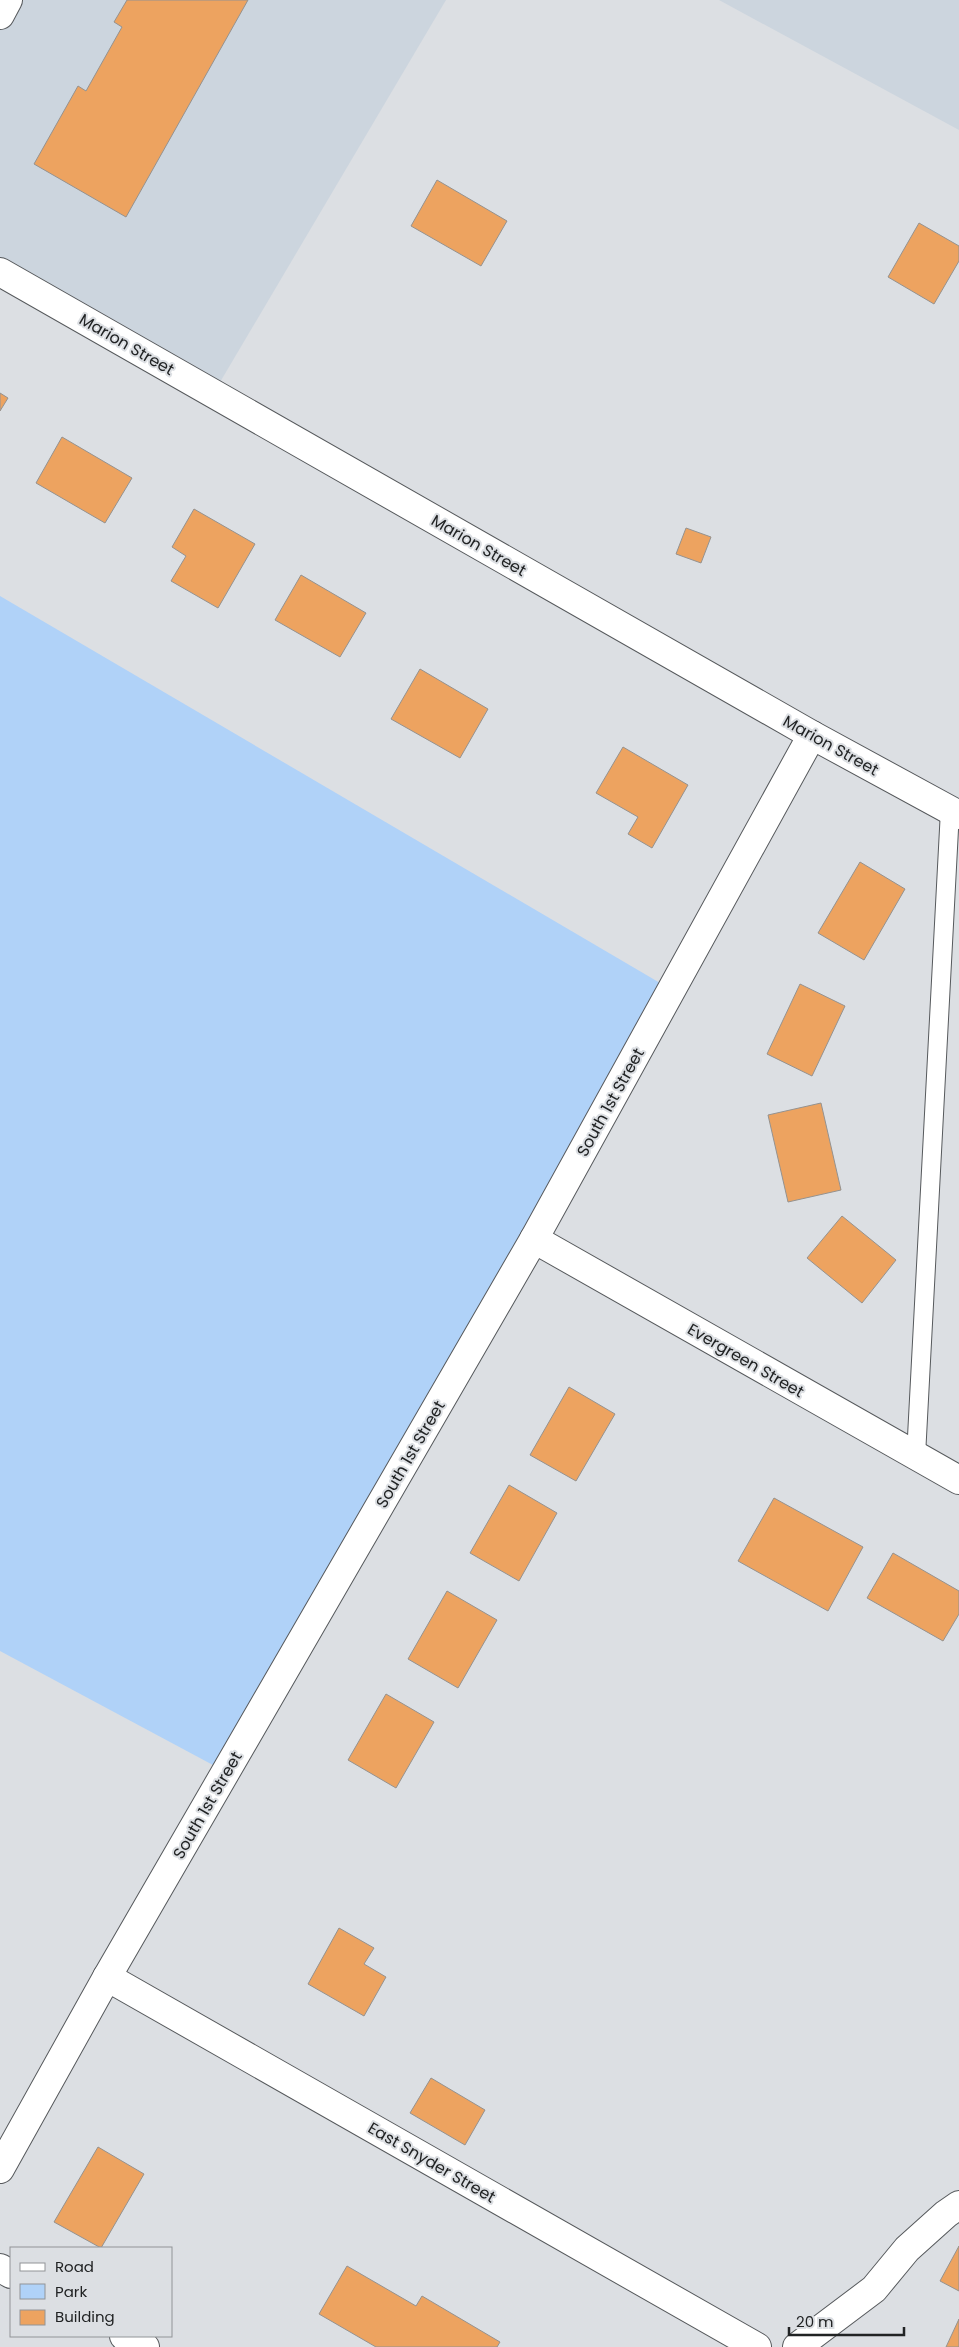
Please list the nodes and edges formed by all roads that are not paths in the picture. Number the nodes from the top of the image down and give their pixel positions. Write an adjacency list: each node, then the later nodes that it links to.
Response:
1 (8, 0): 2 (street)
2 (0, 15)
3 (0, 272): 4 (street, Marion Street)
4 (812, 735): 5 (street, Marion Street); 6 (street, South 1st Street)
5 (955, 813): 7 (lane)
6 (534, 1239): 7 (street, Evergreen Street); 9 (street, South 1st Street)
7 (916, 1456): 8 (street, Evergreen Street)
8 (959, 1480)
9 (107, 1977): 10 (street, South 1st Street); 14 (street, East Snyder Street)
10 (0, 2170)
11 (959, 2205): 15 (street)
12 (126, 2337): 13 (street)
13 (144, 2347)
14 (757, 2347)
15 (797, 2347)

